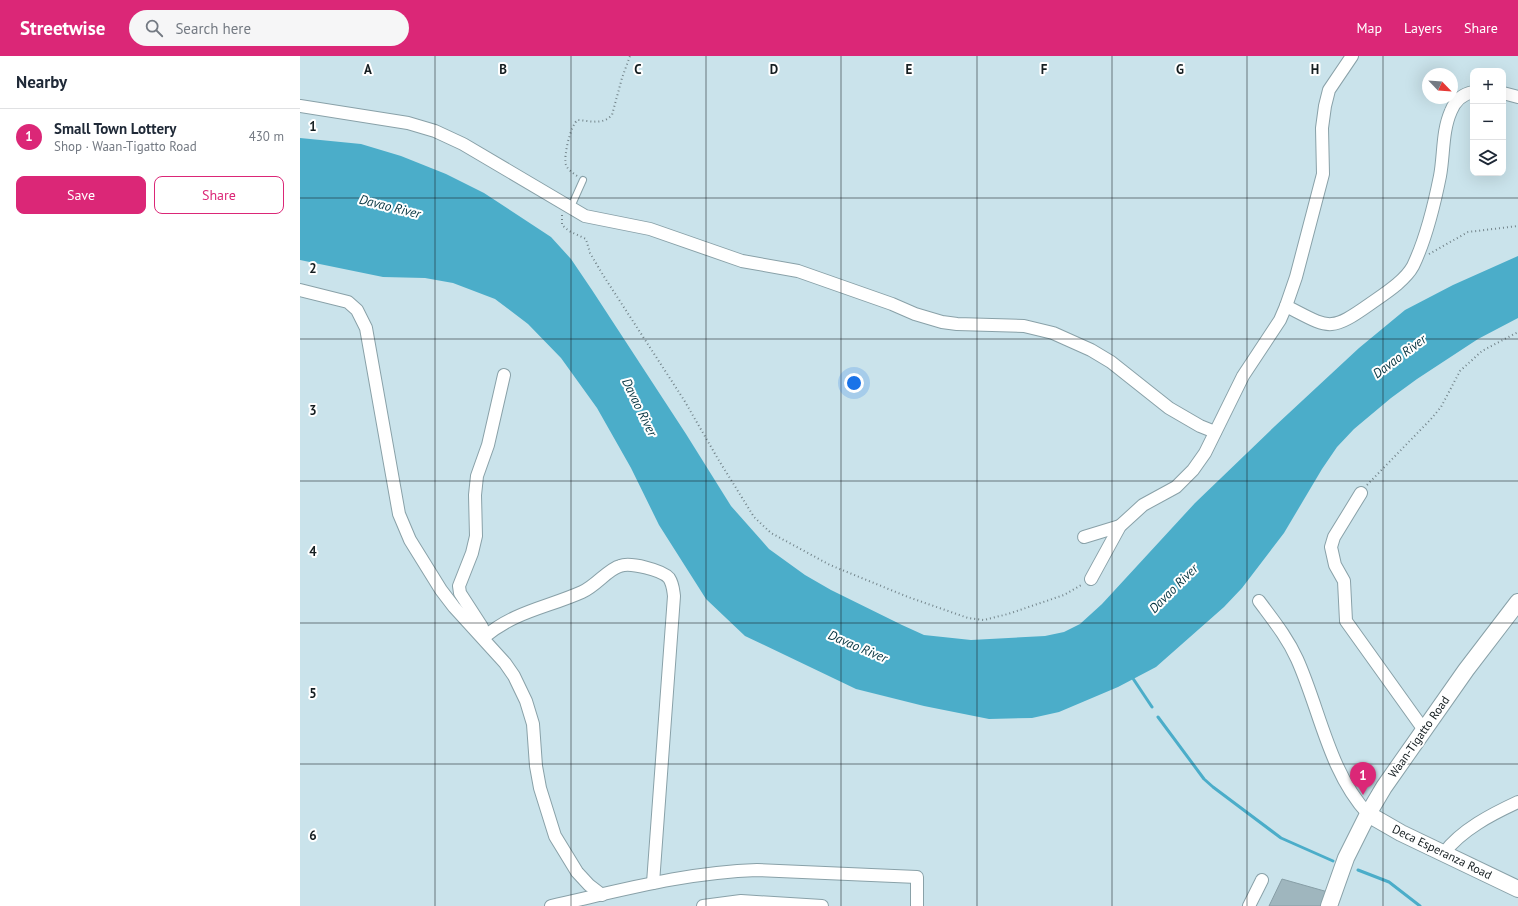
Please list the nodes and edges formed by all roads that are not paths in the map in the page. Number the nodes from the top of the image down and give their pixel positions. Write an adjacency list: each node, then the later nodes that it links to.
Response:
1 (1352, 56): 9 (street)
2 (1470, 93): 9 (street)
3 (1506, 94): 4 (street)
4 (1518, 97)
5 (300, 106): 7 (street)
6 (583, 180): 7 (lane)
7 (567, 207): 11 (street)
8 (300, 290): 18 (street)
9 (1286, 306): 11 (street)
10 (504, 374): 18 (street)
11 (1215, 432): 13 (street)
12 (1361, 493): 19 (street)
13 (1120, 526): 14 (street); 15 (street)
14 (1084, 537)
15 (1091, 579)
16 (1258, 601): 21 (street)
17 (1518, 602): 19 (street, Waan-Tigatto Road)
18 (483, 638): 24 (street); 26 (street)
19 (1424, 730): 21 (street, Waan-Tigatto Road)
20 (1518, 802): 22 (street)
21 (1368, 814): 22 (street, Deca Esperanza Road); 34 (street, Waan-Tigatto Road)
22 (1444, 853): 25 (street, Deca Esperanza Road)
23 (1262, 880): 33 (street)
24 (653, 883): 26 (street); 32 (street)
25 (1518, 889)
26 (602, 895): 28 (street)
27 (741, 904): 29 (street); 30 (street)
28 (551, 906)
29 (703, 906)
30 (794, 906): 31 (street)
31 (822, 906)
32 (917, 906)
33 (1249, 906)
34 (1329, 906)

